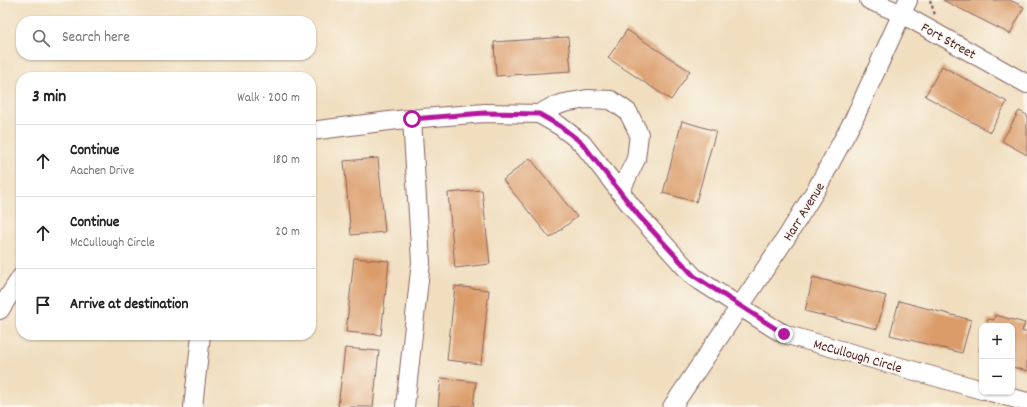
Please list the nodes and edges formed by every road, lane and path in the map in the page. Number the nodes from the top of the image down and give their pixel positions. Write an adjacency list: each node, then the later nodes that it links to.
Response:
1 (869, 0): 2 (street, Fort Street)
2 (905, 7): 3 (street, Fort Street); 9 (street, Harr Avenue)
3 (1026, 80)
4 (539, 114): 5 (street); 7 (street, McCullough Circle); 7 (street)
5 (412, 119): 6 (street); 16 (street)
6 (316, 130)
7 (620, 192): 9 (street, McCullough Circle)
8 (16, 285): 10 (street)
9 (740, 307): 12 (street, McCullough Circle); 17 (street, Harr Avenue)
10 (0, 310)
11 (200, 340): 15 (street)
12 (979, 389)
13 (1002, 395): 14 (street)
14 (1027, 402)
15 (193, 407)
16 (405, 407)
17 (672, 407)

